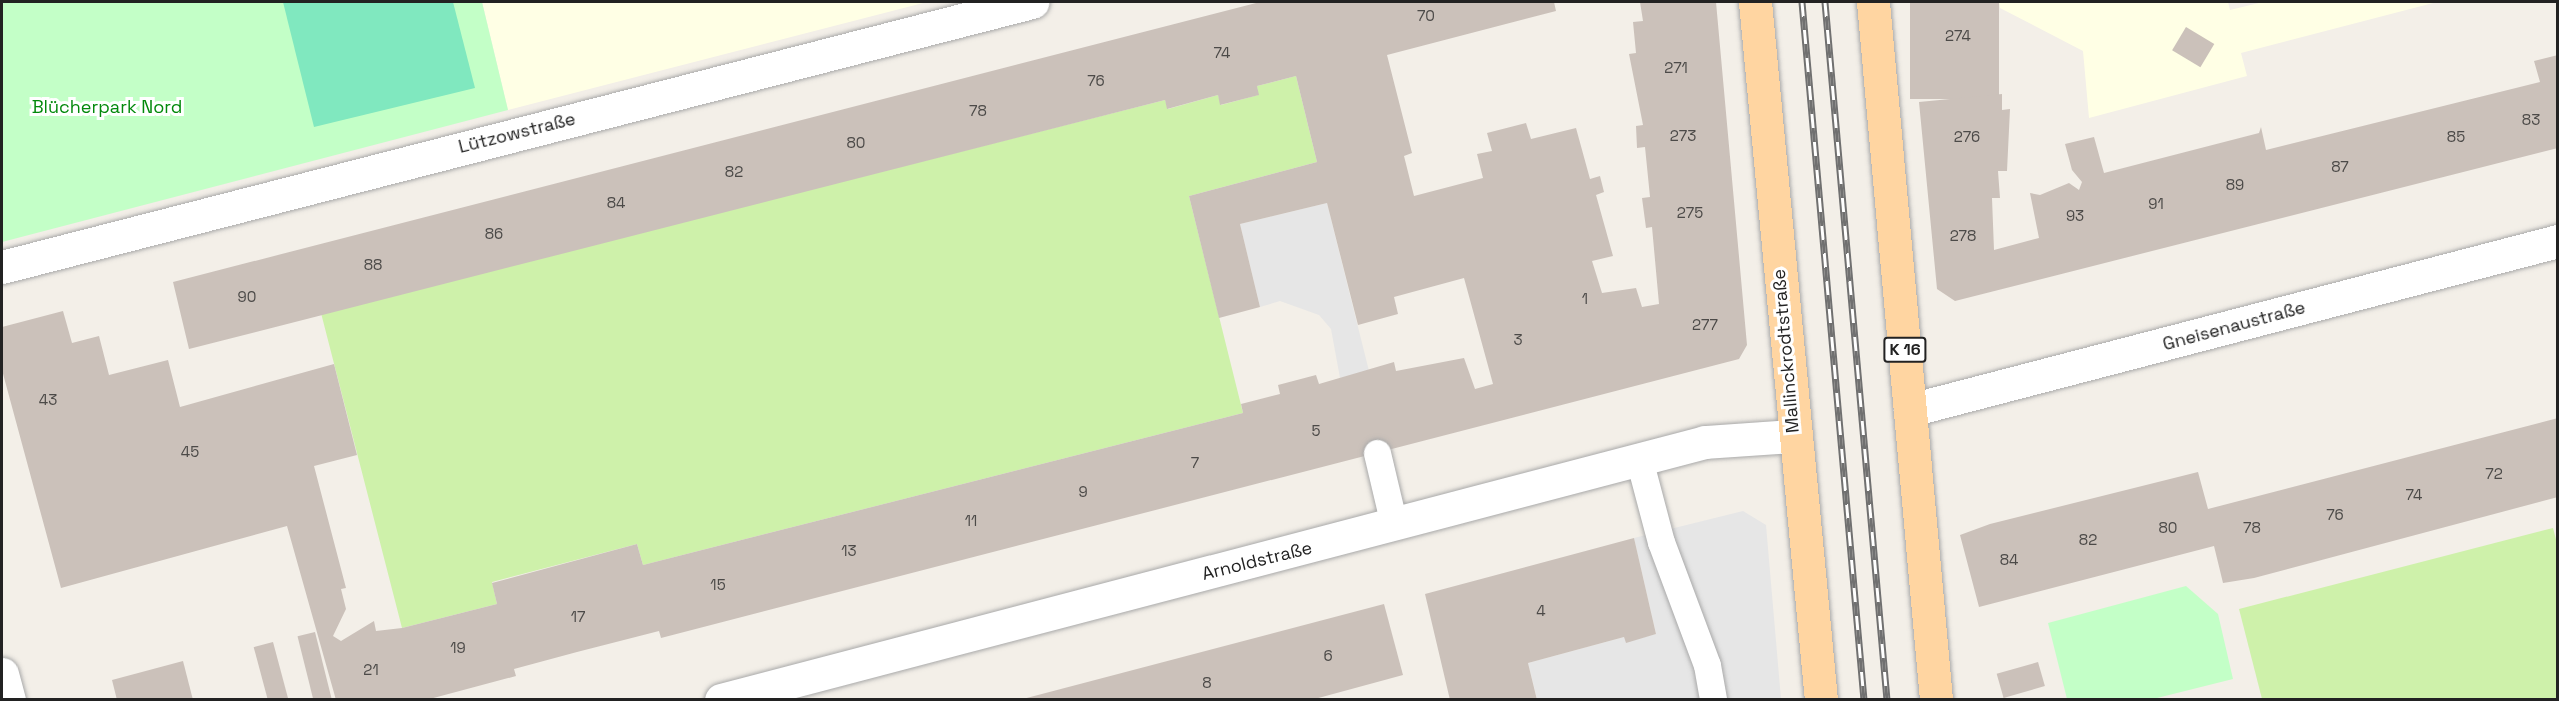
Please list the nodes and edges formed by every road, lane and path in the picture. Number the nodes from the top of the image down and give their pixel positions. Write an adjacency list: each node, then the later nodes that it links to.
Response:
1 (1032, 2): 5 (street, Lützowstraße)
2 (1755, 2): 7 (main road, Mallinckrodtstraße)
3 (1873, 2): 6 (main road, K 16)
4 (2558, 241): 6 (street, Gneisenaustraße)
5 (2, 267)
6 (1910, 410): 16 (main road, K 16)
7 (1794, 436): 9 (street, Arnoldstraße); 15 (main road, Mallinckrodtstraße)
8 (1377, 453): 10 (lane)
9 (1639, 459): 10 (street, Arnoldstraße); 14 (lane)
10 (1394, 525): 13 (street, Arnoldstraße)
11 (2, 674): 12 (street)
12 (9, 699)
13 (721, 699)
14 (1713, 699)
15 (1821, 699)
16 (1936, 699)

